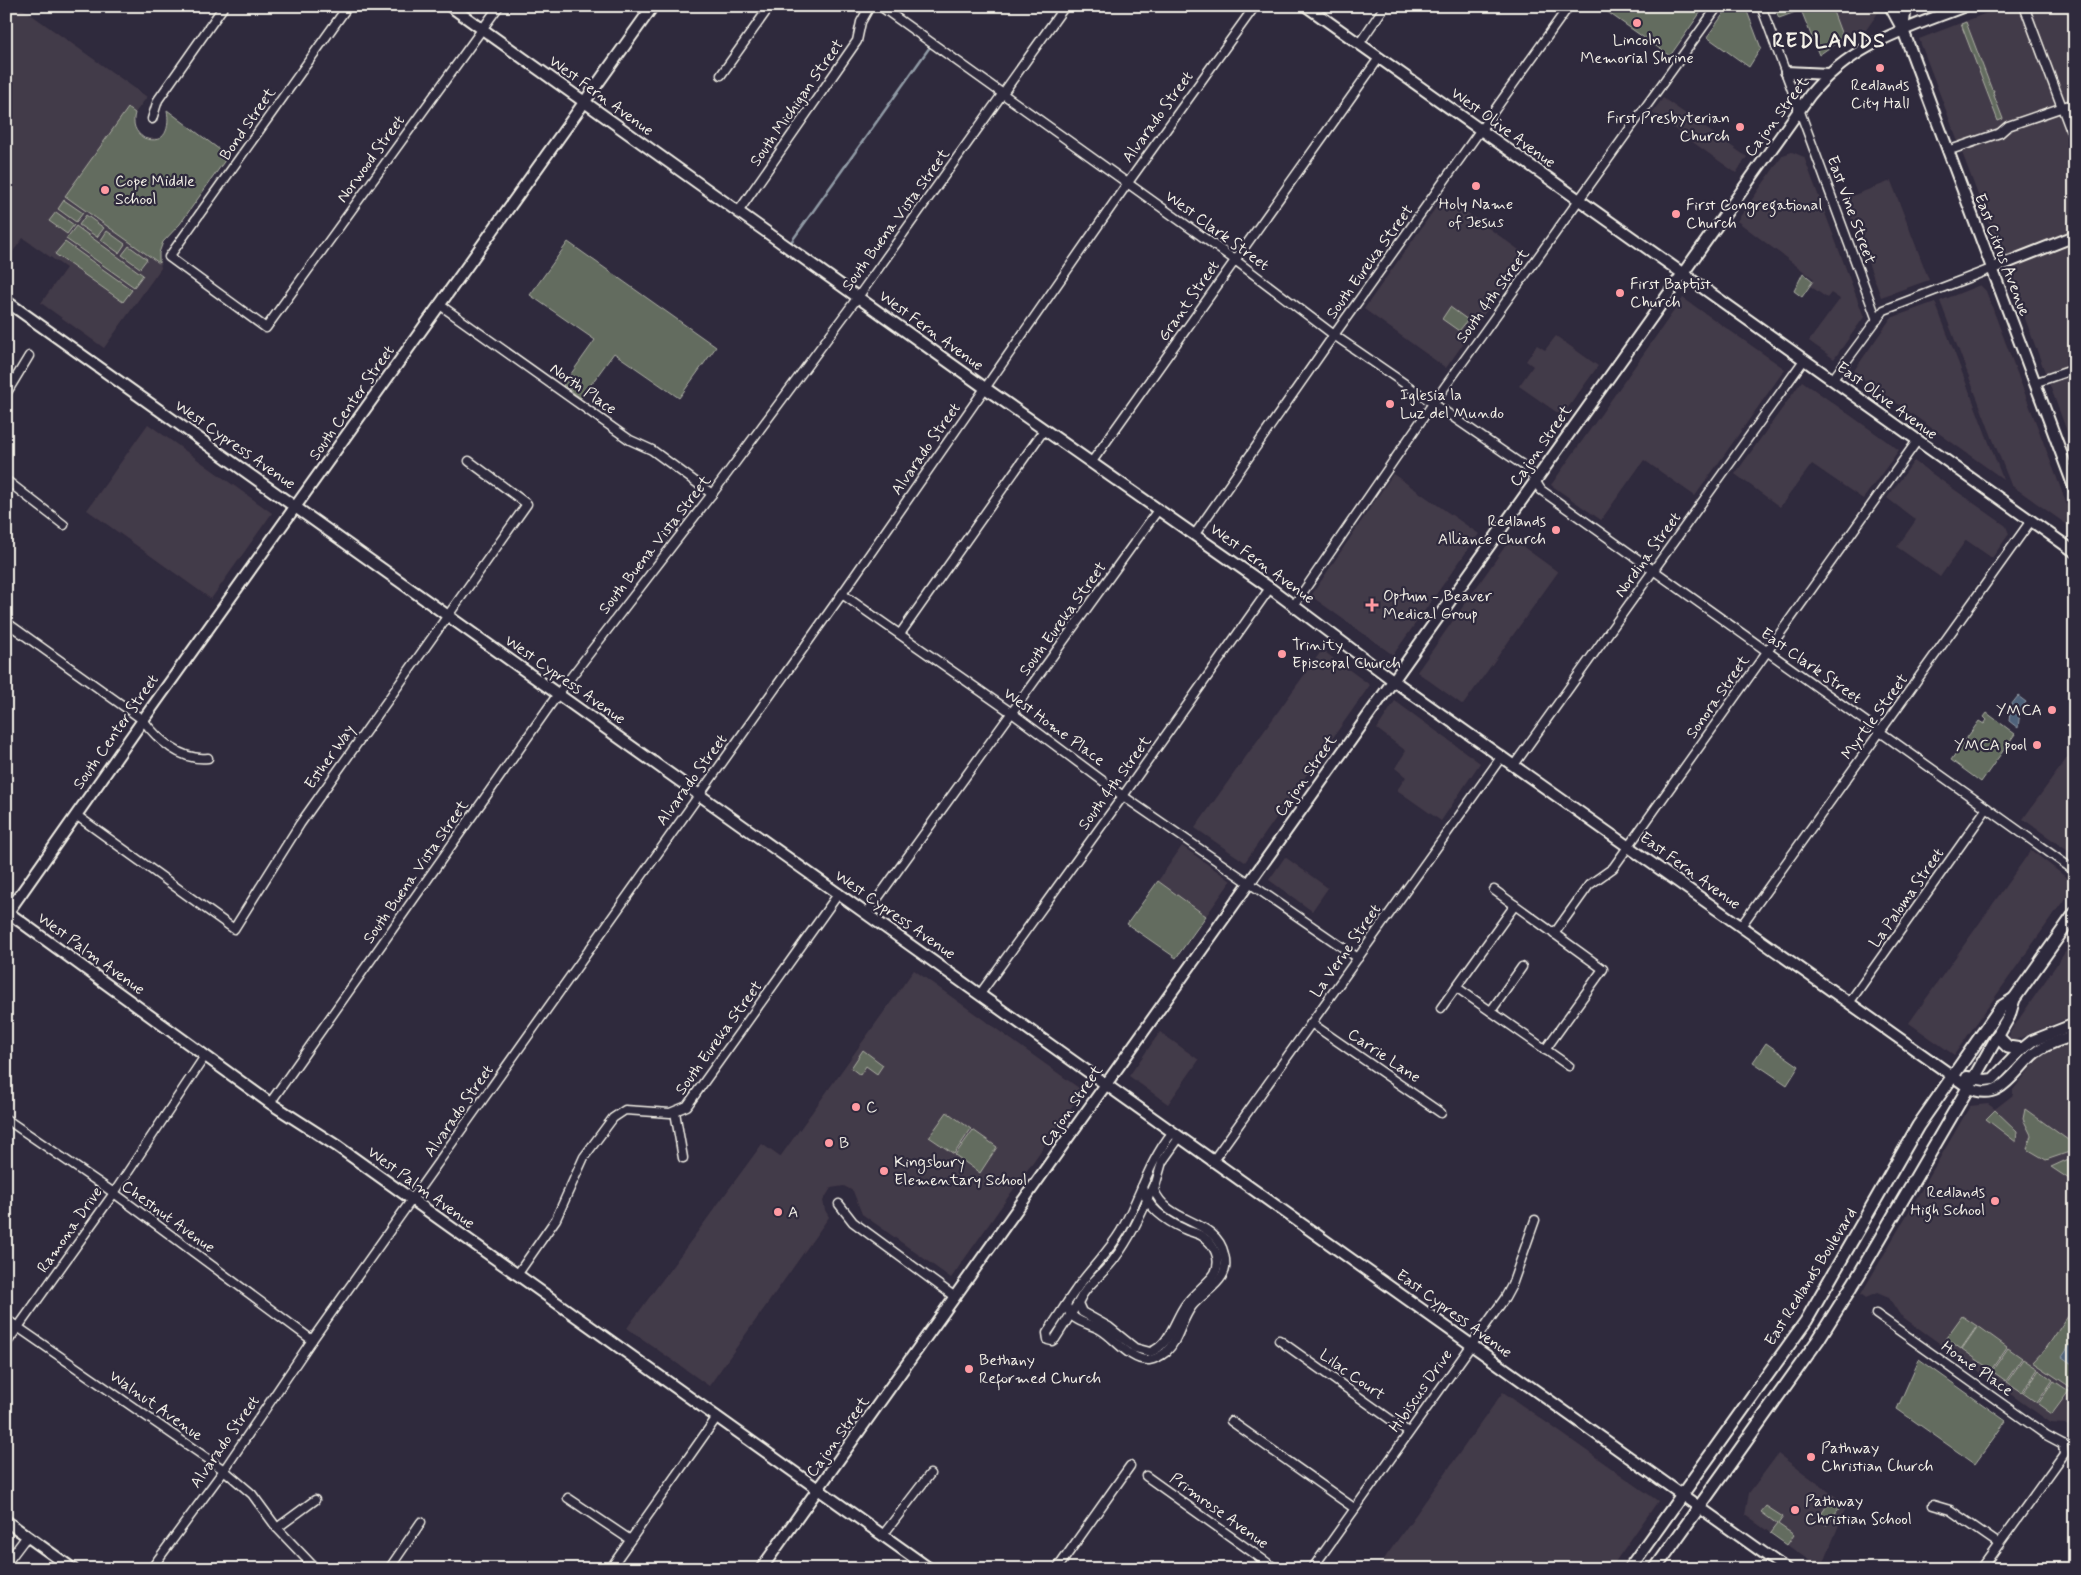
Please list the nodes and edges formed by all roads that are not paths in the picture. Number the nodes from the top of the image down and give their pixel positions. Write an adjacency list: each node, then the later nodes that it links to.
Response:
1 (224, 6): 32 (street)
2 (348, 6): 47 (street, Bond Street)
3 (450, 6): 20 (street, West Fern Avenue)
4 (498, 6): 20 (street, Norwood Street)
5 (653, 6): 28 (street, South Center Street)
6 (770, 6): 26 (street)
7 (870, 6): 38 (street, South Michigan Street)
8 (880, 6): 27 (street, West Clark Street)
9 (1065, 6): 27 (street, South Buena Vista Street)
10 (1255, 6): 36 (street, Alvarado Street)
11 (1306, 6): 22 (street, West Olive Avenue)
12 (1385, 6): 22 (street)
13 (1569, 6): 33 (street, South Eureka Street)
14 (1718, 6): 37 (street, South 4th Street)
15 (1761, 6): 24 (street, East Vine Street)
16 (1890, 6): 21 (street)
17 (1902, 6): 21 (street)
18 (1965, 6): 21 (street, Cajon Street)
19 (2024, 6): 30 (street)
20 (482, 29): 28 (street, West Fern Avenue); 47 (street, Norwood Street)
21 (1903, 30): 25 (street, Cajon Street); 35 (street, East Citrus Avenue)
22 (1359, 44): 23 (street, West Olive Avenue)
23 (1379, 58): 33 (street, West Olive Avenue); 40 (street, Grant Street)
24 (1786, 72): 25 (street); 31 (street, East Vine Street)
25 (1829, 74): 31 (street, Cajon Street)
26 (721, 75)
27 (1003, 94): 36 (street, West Clark Street); 43 (street, South Buena Vista Street)
28 (584, 102): 38 (street, West Fern Avenue); 45 (street, South Center Street)
29 (2075, 103): 30 (street)
30 (2062, 108): 34 (street); 35 (street)
31 (1800, 110): 42 (street, Cajon Street); 46 (street, East Vine Street)
32 (152, 119)
33 (1480, 130): 37 (street, West Olive Avenue); 48 (street, South Eureka Street)
34 (2075, 142)
35 (1947, 151): 41 (street, East Citrus Avenue)
36 (1127, 184): 40 (street, West Clark Street); 54 (street, Alvarado Street)
37 (1578, 200): 42 (street, West Olive Avenue); 56 (street, South 4th Street)
38 (738, 212): 43 (street, West Fern Avenue)
39 (2075, 236): 41 (street)
40 (1235, 260): 48 (street, West Clark Street); 60 (street, Grant Street)
41 (1991, 269): 46 (street); 53 (street, East Citrus Avenue)
42 (1682, 274): 50 (street, East Olive Avenue); 62 (street, Cajon Street)
43 (858, 297): 54 (street, West Fern Avenue); 64 (street, South Buena Vista Street)
44 (6, 301): 65 (street, West Cypress Avenue)
45 (440, 305): 64 (street, North Place); 65 (street, South Center Street)
46 (1877, 320): 52 (street)
47 (266, 328)
48 (1334, 335): 56 (street, West Clark Street); 69 (street, South Eureka Street)
49 (29, 356): 55 (street)
50 (1804, 360): 52 (street, East Olive Avenue); 71 (street, Nordina Street)
51 (2075, 369): 53 (street)
52 (1833, 379): 58 (street, East Olive Avenue)
53 (2034, 383): 63 (street, East Citrus Avenue)
54 (985, 388): 57 (street, West Fern Avenue); 73 (street, Alvarado Street)
55 (6, 394)
56 (1434, 402): 62 (street, West Clark Street); 74 (street, South 4th Street)
57 (1044, 430): 60 (street, West Fern Avenue); 77 (street)
58 (1917, 442): 67 (street, East Olive Avenue); 78 (street, Sonora Street)
59 (469, 461): 75 (street, Esther Way)
60 (1091, 463): 66 (street, West Fern Avenue)
61 (6, 480): 68 (street)
62 (1535, 481): 71 (street, East Clark Street); 79 (street, Cajon Street)
63 (2074, 488)
64 (712, 494): 80 (street, South Buena Vista Street)
65 (296, 508): 75 (street, West Cypress Avenue); 82 (street, South Center Street)
66 (1158, 510): 69 (street, West Fern Avenue); 81 (street, South Eureka Street)
67 (2030, 522): 70 (street, East Olive Avenue); 83 (street, Myrtle Street)
68 (64, 525)
69 (1195, 534): 72 (street, West Fern Avenue)
70 (2075, 552)
71 (1654, 571): 78 (street, East Clark Street); 86 (street, Nordina Street)
72 (1270, 588): 74 (street, West Fern Avenue); 88 (street, South 4th Street)
73 (842, 594): 77 (street, West Home Place); 87 (street, Alvarado Street)
74 (1294, 605): 79 (street, West Fern Avenue)
75 (448, 616): 80 (street, West Cypress Avenue); 90 (street, Esther Way)
76 (6, 622): 82 (street)
77 (900, 634): 81 (street, West Home Place)
78 (1767, 651): 83 (street, East Clark Street); 91 (street, Sonora Street)
79 (1394, 681): 84 (street, East Fern Avenue); 93 (street, Cajon Street)
80 (558, 694): 87 (street, West Cypress Avenue); 121 (street, South Buena Vista Street)
81 (1012, 713): 88 (street, West Home Place); 99 (street, South Eureka Street)
82 (143, 720): 85 (street); 90 (street, South Center Street)
83 (1881, 733): 89 (street, East Clark Street); 100 (street, Myrtle Street)
84 (1502, 756): 86 (street, East Fern Avenue); 102 (street, La Verne Street)
85 (208, 758)
86 (1514, 765): 91 (street, East Fern Avenue)
87 (699, 794): 95 (street, West Cypress Avenue); 131 (street, Alvarado Street)
88 (1123, 796): 93 (street, West Home Place); 105 (street, South 4th Street)
89 (1986, 808): 92 (street, East Clark Street); 107 (street, La Paloma Street)
90 (76, 815): 98 (street, South Center Street)
91 (1628, 846): 100 (street, East Fern Avenue); 101 (street, Sonora Street)
92 (2075, 871)
93 (1250, 882): 102 (street, West Home Place); 120 (street, Cajon Street)
94 (1494, 890): 96 (street)
95 (840, 893): 99 (street, West Cypress Avenue); 122 (street, South Eureka Street)
96 (1515, 905): 101 (street); 104 (street)
97 (2075, 912): 106 (main road, East Redlands Boulevard)
98 (7, 913): 116 (street, West Palm Avenue)
99 (867, 913): 105 (street, West Cypress Avenue)
100 (1741, 926): 107 (street, East Fern Avenue)
101 (1554, 934): 115 (street)
102 (1358, 958): 110 (street, La Verne Street)
103 (1522, 967): 109 (street)
104 (1456, 987): 108 (street); 109 (street)
105 (980, 994): 120 (street, West Cypress Avenue)
106 (2014, 999): 113 (main road, East Redlands Boulevard); 118 (main road, East Redlands Boulevard)
107 (1849, 1003): 118 (street, East Fern Avenue)
108 (1441, 1008)
109 (1491, 1011): 115 (street)
110 (1312, 1023): 123 (street, Carrie Lane); 127 (street, La Verne Street)
111 (2075, 1024): 114 (street)
112 (2075, 1035): 119 (street)
113 (1997, 1036): 114 (main road); 119 (main road, East Redlands Boulevard)
114 (2022, 1049): 119 (street)
115 (1545, 1050): 117 (street)
116 (205, 1056): 121 (street, West Palm Avenue); 130 (street, Ramona Drive)
117 (1569, 1066)
118 (1953, 1076): 119 (street, East Fern Avenue); 155 (main road, East Redlands Boulevard)
119 (1970, 1082): 159 (main road, East Redlands Boulevard)
120 (1106, 1083): 125 (street, East Cypress Avenue); 136 (street, Cajon Street)
121 (270, 1103): 131 (street, West Palm Avenue)
122 (675, 1112): 126 (street); 135 (street, South Eureka Street)
123 (1440, 1113)
124 (6, 1119): 130 (street, Chestnut Avenue)
125 (1175, 1136): 127 (street, East Cypress Avenue); 128 (street); 129 (street)
126 (683, 1158)
127 (1212, 1162): 145 (street, East Cypress Avenue)
128 (1154, 1186): 132 (street); 140 (street)
129 (1142, 1187): 132 (street); 138 (street)
130 (114, 1193): 142 (street, Ramona Drive); 143 (street, Chestnut Avenue)
131 (412, 1200): 135 (street, West Palm Avenue); 143 (street, Alvarado Street)
132 (1147, 1202): 137 (street); 137 (street)
133 (839, 1204): 136 (street)
134 (1535, 1220): 145 (street, Hibiscus Drive)
135 (517, 1275): 147 (street, West Palm Avenue)
136 (955, 1297): 154 (street, Cajon Street)
137 (1078, 1303): 140 (street)
138 (1066, 1305): 140 (street); 140 (street)
139 (1876, 1314): 167 (street, Home Place)
140 (1071, 1315)
141 (6, 1319): 142 (street, Walnut Avenue)
142 (18, 1328): 146 (street, Ramona Drive); 151 (street, Walnut Avenue)
143 (312, 1340): 151 (street, Alvarado Street)
144 (1279, 1340): 149 (street, Lilac Court)
145 (1471, 1343): 149 (street, Hibiscus Drive); 155 (street, East Cypress Avenue)
146 (6, 1344)
147 (717, 1417): 154 (street, West Palm Avenue); 166 (street)
148 (1231, 1421): 160 (street)
149 (1408, 1432): 160 (street, Hibiscus Drive)
150 (1130, 1466): 176 (street)
151 (224, 1470): 163 (street, Walnut Avenue); 170 (street, Alvarado Street)
152 (930, 1474): 164 (street)
153 (1146, 1476): 177 (street, Primrose Avenue)
154 (818, 1490): 164 (street, West Palm Avenue); 174 (street, Cajon Street)
155 (1684, 1495): 159 (street, East Cypress Avenue); 179 (main road, East Redlands Boulevard)
156 (568, 1498): 166 (street)
157 (315, 1500): 163 (street)
158 (1933, 1505): 167 (street)
159 (1700, 1506): 180 (main road, East Redlands Boulevard); 181 (street, East Cypress Avenue)
160 (1354, 1508): 178 (street, Hibiscus Drive)
161 (6, 1521): 165 (street)
162 (421, 1522): 172 (street)
163 (277, 1528): 171 (street, Walnut Avenue)
164 (883, 1535): 175 (street, West Palm Avenue)
165 (27, 1536): 168 (street); 169 (street)
166 (629, 1539): 173 (street)
167 (1999, 1544): 182 (street)
168 (6, 1564)
169 (73, 1569)
170 (151, 1569)
171 (316, 1569)
172 (389, 1569)
173 (610, 1569)
174 (761, 1569)
175 (930, 1569)
176 (1057, 1569)
177 (1276, 1569)
178 (1312, 1569)
179 (1630, 1569)
180 (1655, 1569)
181 (1786, 1569)
182 (1981, 1569)

